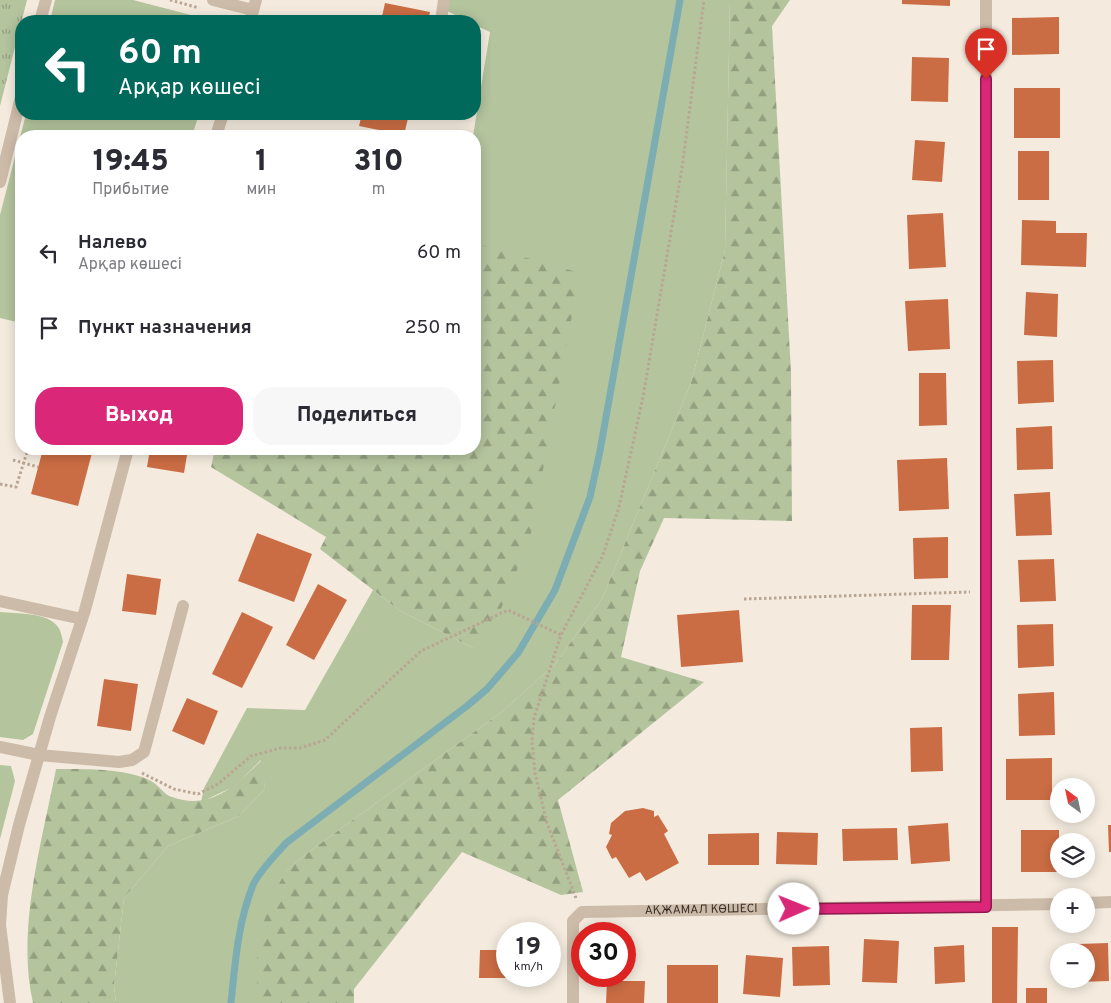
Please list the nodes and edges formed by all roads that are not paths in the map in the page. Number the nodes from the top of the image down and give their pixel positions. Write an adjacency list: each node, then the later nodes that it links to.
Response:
1 (46, 0): 6 (street)
2 (213, 0): 5 (street)
3 (444, 0): 7 (street)
4 (986, 0): 19 (street)
5 (253, 10)
6 (42, 15)
7 (442, 15)
8 (15, 120): 9 (street)
9 (0, 182)
10 (126, 455): 13 (street)
11 (0, 601): 13 (street)
12 (183, 606): 15 (street)
13 (82, 619): 15 (street)
14 (0, 747): 15 (street)
15 (39, 755): 20 (street)
16 (1111, 902): 17 (street)
17 (1095, 903)
18 (1050, 904): 19 (street, АҚЖАМАЛ КӨШЕСІ)
19 (986, 907): 21 (street, АҚЖАМАЛ КӨШЕСІ)
20 (10, 1003)
21 (573, 1003)

